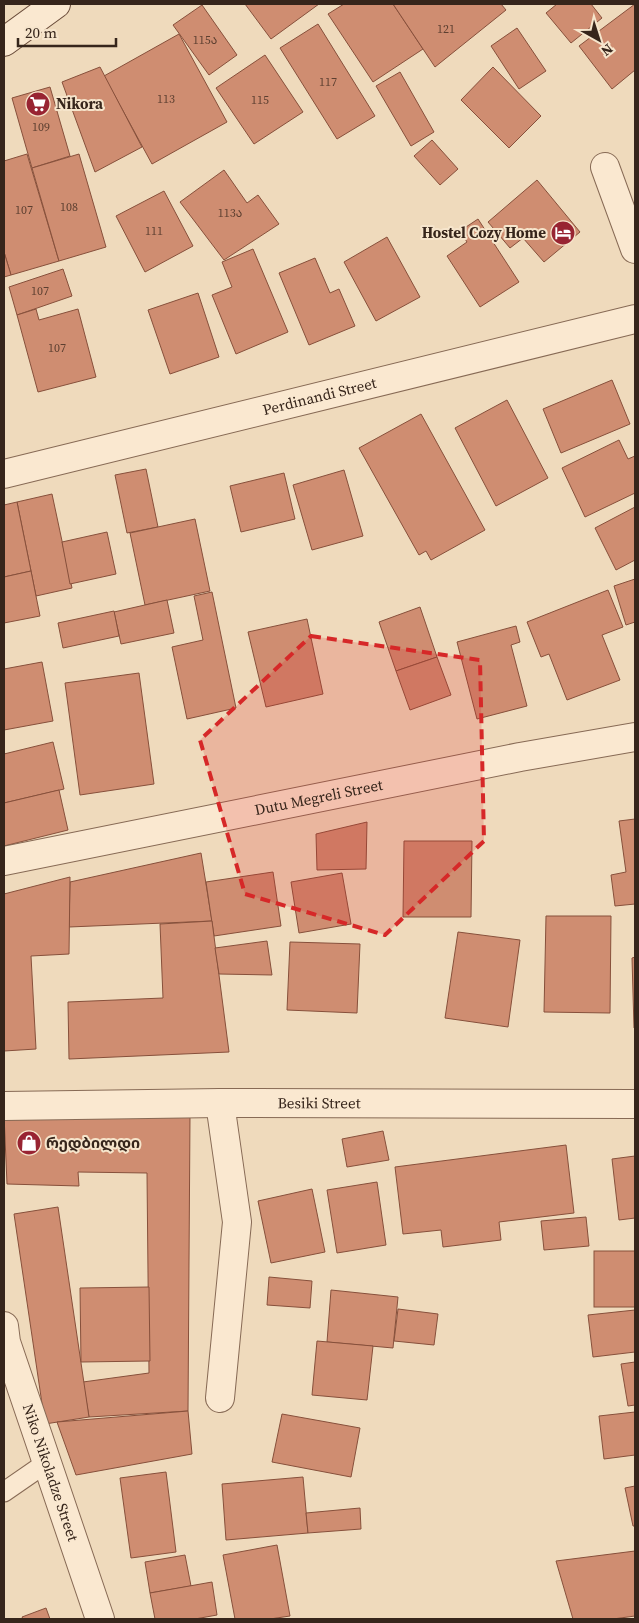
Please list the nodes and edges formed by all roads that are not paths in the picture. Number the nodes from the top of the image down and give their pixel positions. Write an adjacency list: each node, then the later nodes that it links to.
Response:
1 (56, 4): 2 (street)
2 (4, 42)
3 (605, 167): 4 (street)
4 (635, 249)
5 (635, 320): 6 (street, Perdinandi Street)
6 (4, 474)
7 (635, 737): 8 (street, Dutu Megreli Street)
8 (4, 861)
9 (220, 1103): 10 (street, Besiki Street); 11 (street, Besiki Street); 13 (street)
10 (635, 1104)
11 (4, 1106)
12 (4, 1326): 14 (street, Niko Nikoladze Street)
13 (220, 1398)
14 (46, 1463): 15 (lane); 16 (street, Niko Nikoladze Street)
15 (4, 1492)
16 (100, 1619)

